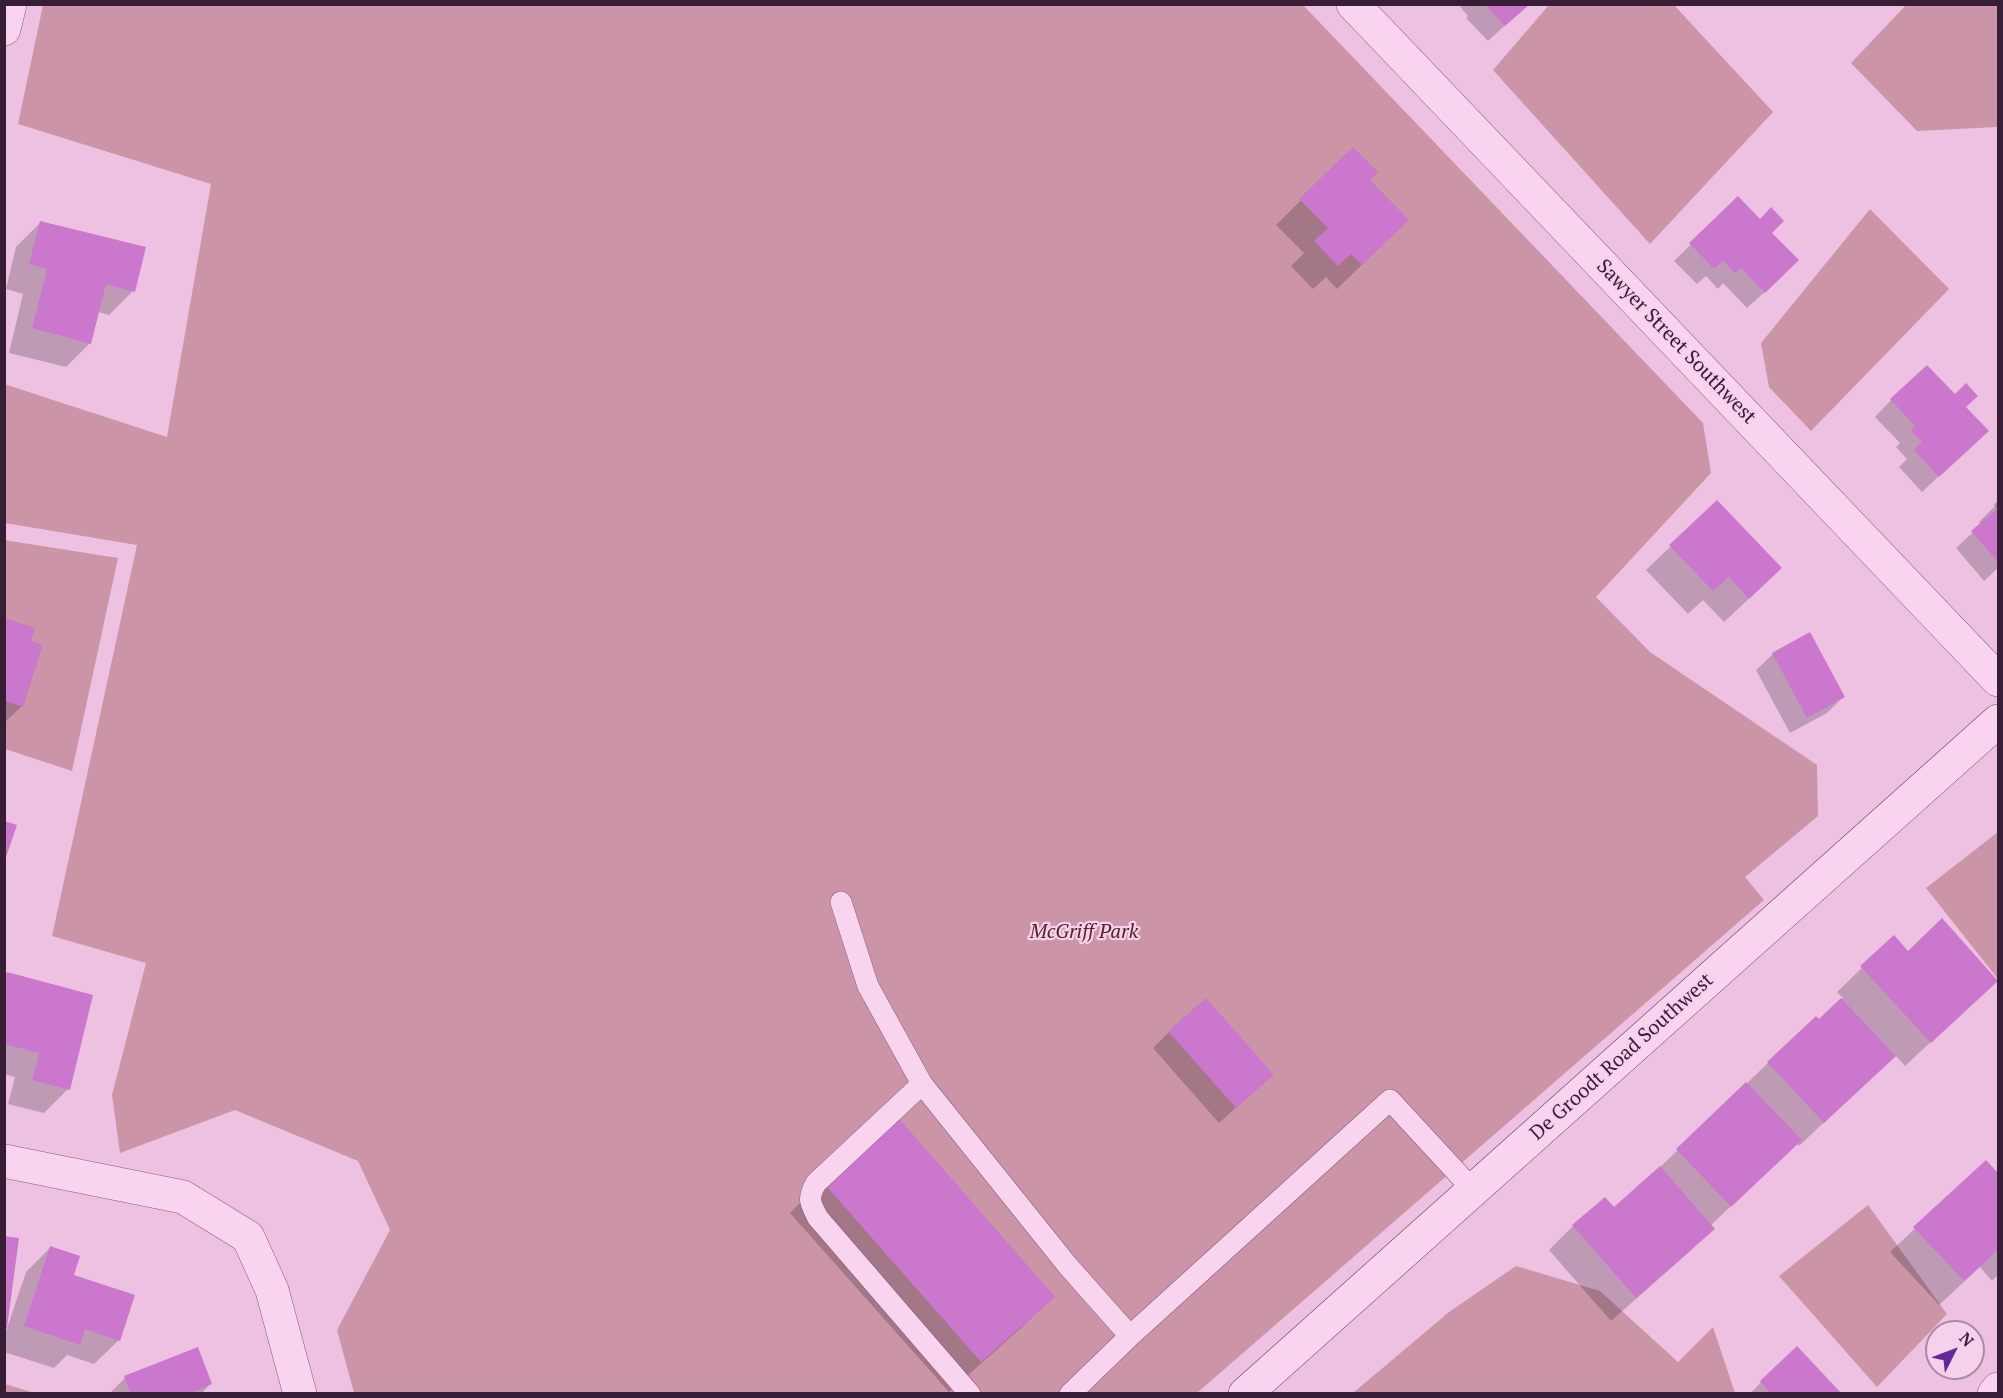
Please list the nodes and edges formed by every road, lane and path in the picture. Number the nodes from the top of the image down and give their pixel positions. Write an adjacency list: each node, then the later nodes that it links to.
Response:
1 (10, 4): 3 (street)
2 (1353, 4): 4 (street, Sawyer Street Southwest)
3 (4, 29)
4 (1998, 680)
5 (1998, 721): 9 (street, De Groodt Road Southwest)
6 (842, 902): 7 (lane)
7 (922, 1084): 10 (lane); 13 (lane)
8 (4, 1161): 12 (street)
9 (1473, 1190): 10 (lane); 15 (street, De Groodt Road Southwest)
10 (1130, 1336): 14 (lane)
11 (1998, 1389): 16 (street)
12 (300, 1394)
13 (970, 1394)
14 (1070, 1394)
15 (1245, 1394)
16 (1994, 1394)

